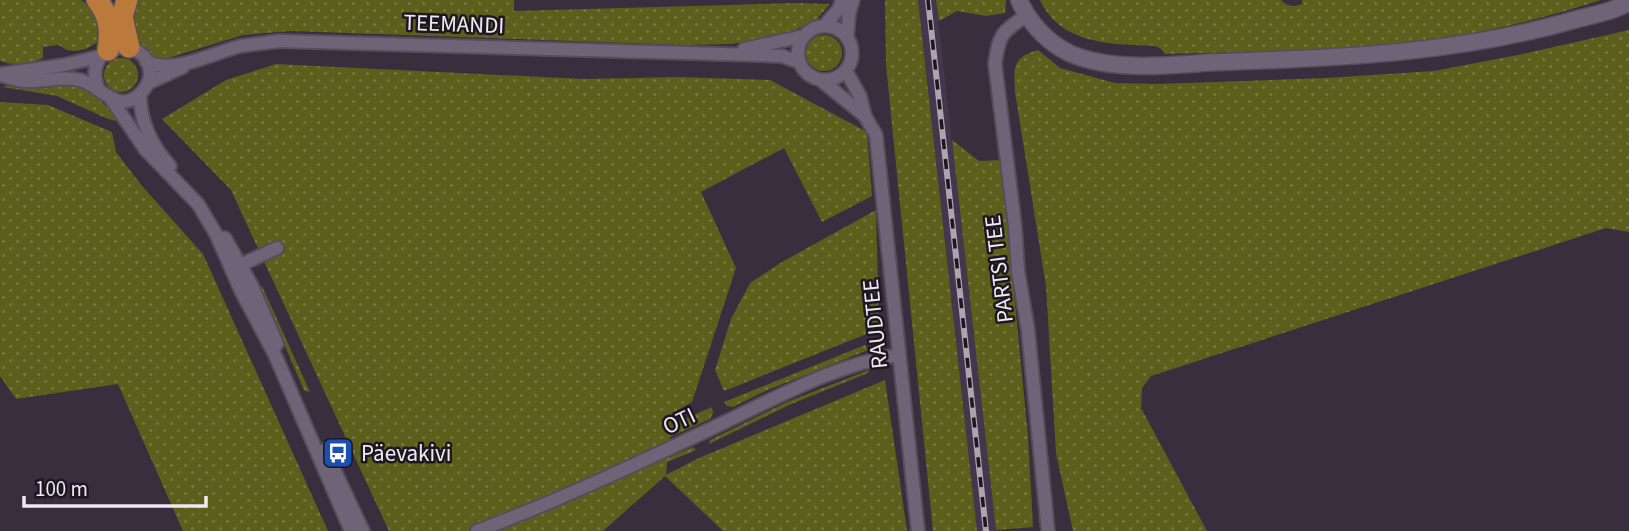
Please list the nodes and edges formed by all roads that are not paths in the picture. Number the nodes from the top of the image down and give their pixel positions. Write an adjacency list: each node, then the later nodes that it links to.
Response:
1 (97, 0): 11 (highway)
2 (127, 0): 11 (highway)
3 (842, 0): 8 (street)
4 (853, 0): 10 (street)
5 (1019, 0): 7 (street)
6 (1628, 4): 7 (street)
7 (1026, 16): 30 (street, PARTSI TEE)
8 (824, 26): 9 (street); 10 (street)
9 (804, 36): 12 (street, TEEMANDI); 15 (street)
10 (847, 38): 16 (street)
11 (113, 51): 14 (street); 17 (street); 19 (street)
12 (713, 54): 13 (street, TEEMANDI); 15 (street, TEEMANDI)
13 (196, 60): 14 (street, TEEMANDI); 20 (street, TEEMANDI)
14 (146, 61): 20 (street)
15 (799, 62): 18 (street, RAUDTEE)
16 (845, 71): 18 (street); 22 (street, RAUDTEE)
17 (0, 74): 19 (street)
18 (822, 80): 22 (street, RAUDTEE)
19 (98, 88): 21 (street)
20 (144, 89): 21 (street, TEEMANDI); 24 (street)
21 (111, 99): 24 (street)
22 (865, 116): 25 (street, RAUDTEE)
23 (277, 248): 24 (street)
24 (235, 267): 26 (street); 27 (street)
25 (899, 355): 28 (street, OTI); 29 (street, RAUDTEE)
26 (351, 531)
27 (363, 531)
28 (477, 531)
29 (918, 531)
30 (1048, 531)

